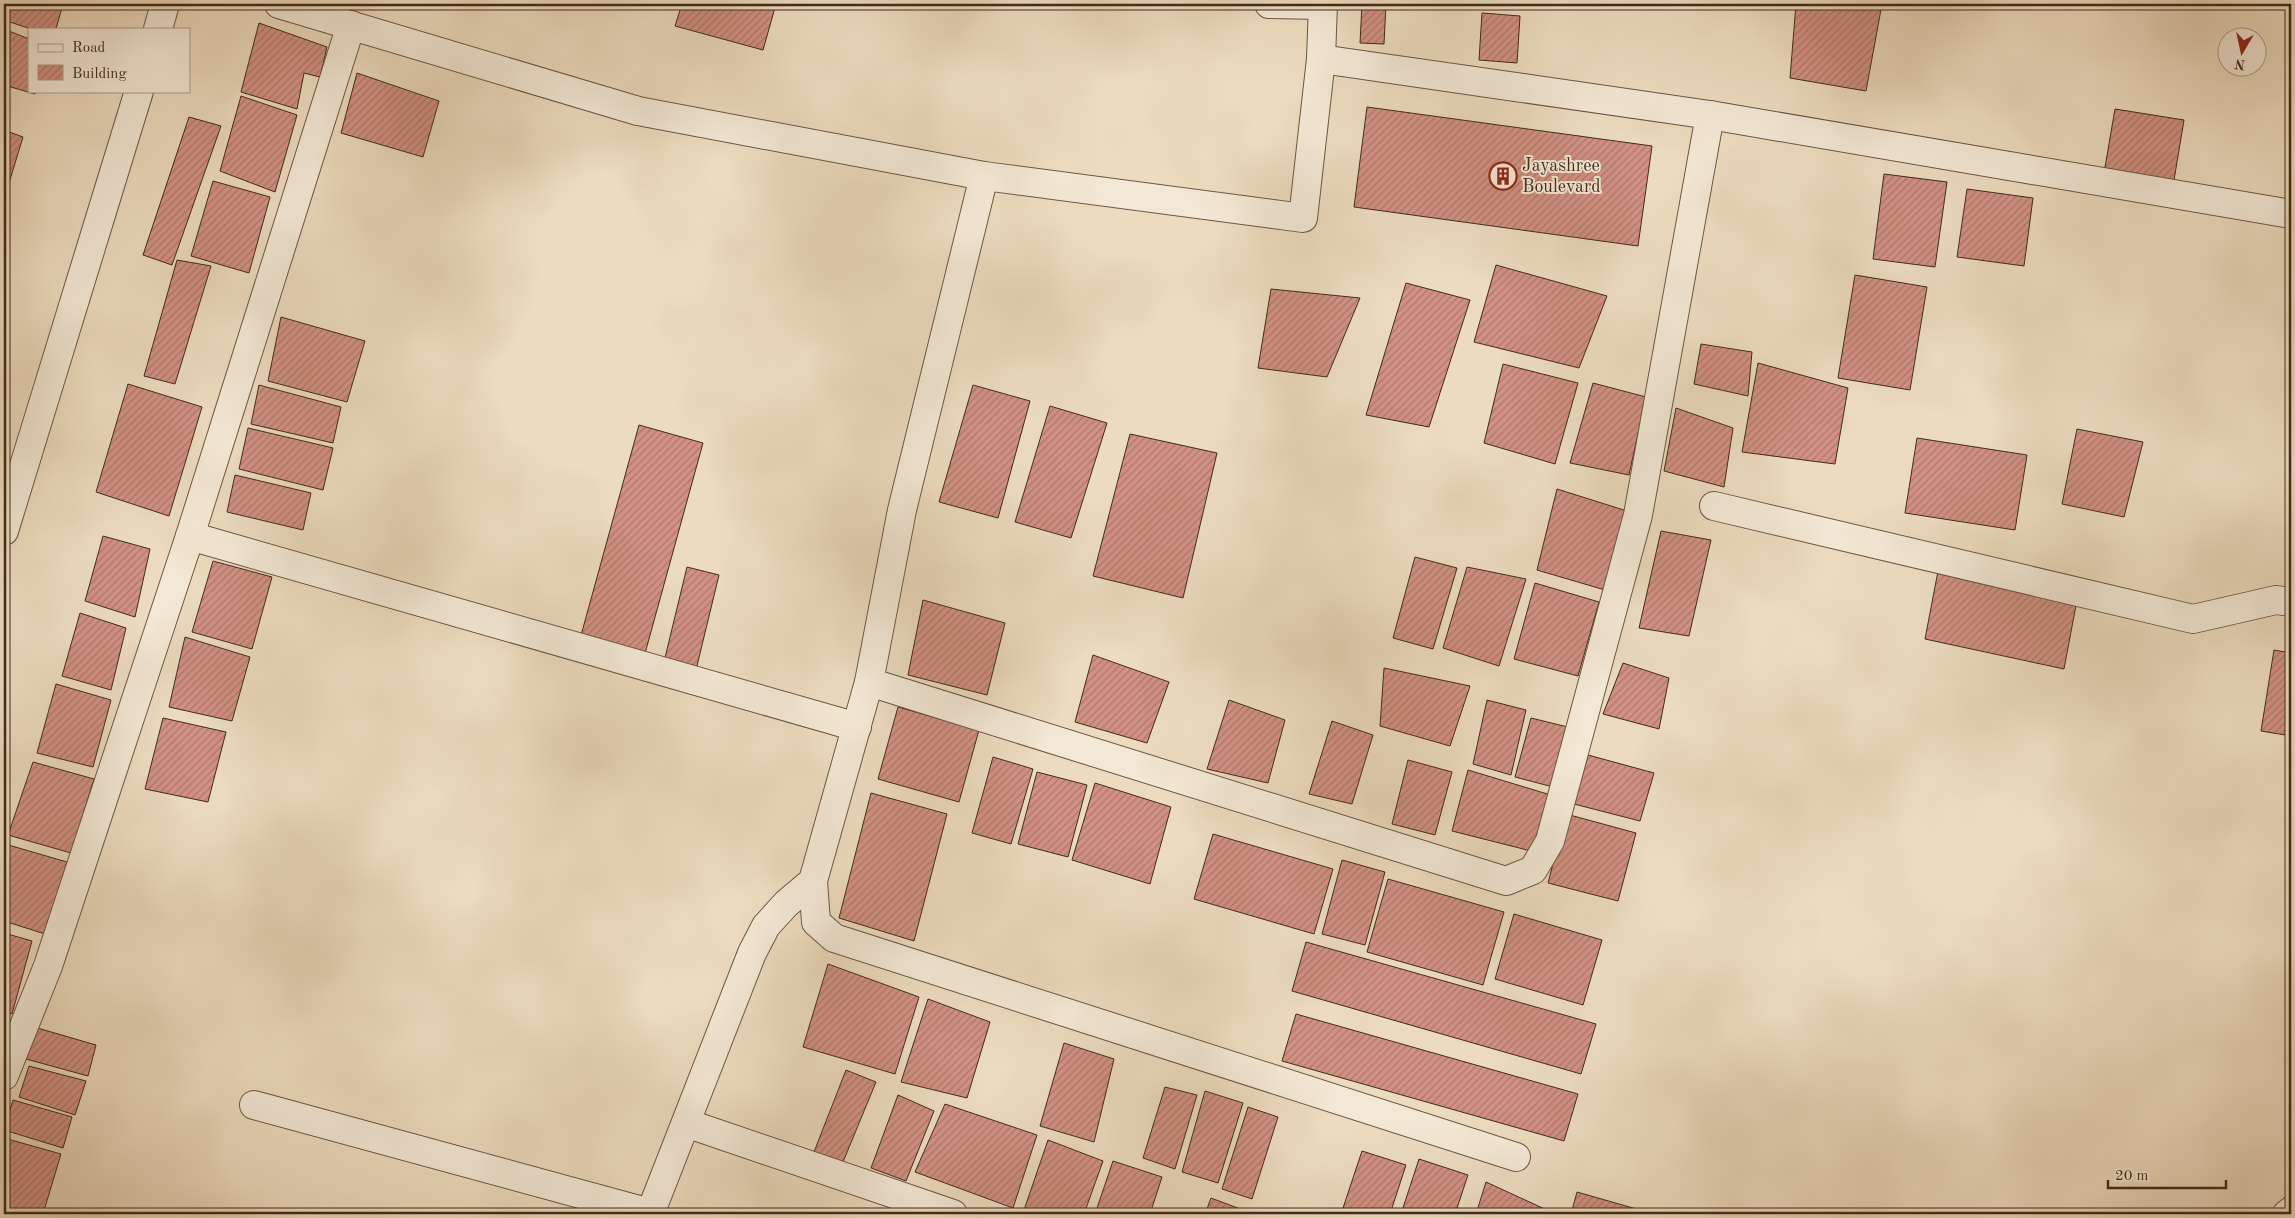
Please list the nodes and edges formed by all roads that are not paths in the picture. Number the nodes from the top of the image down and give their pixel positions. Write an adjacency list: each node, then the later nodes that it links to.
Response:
1 (165, 4): 6 (street)
2 (279, 4): 5 (street)
3 (1269, 4): 4 (street)
4 (1323, 4): 7 (street)
5 (351, 25): 10 (street); 14 (street)
6 (158, 28)
7 (1322, 59): 9 (street); 10 (street)
8 (139, 92): 13 (street)
9 (1710, 115): 11 (street); 16 (street)
10 (984, 176): 16 (street)
11 (2291, 214)
12 (1714, 506): 15 (street)
13 (4, 531)
14 (190, 536): 17 (street); 19 (street)
15 (2291, 602)
16 (869, 682): 17 (street)
17 (857, 727): 18 (street)
18 (813, 881): 21 (street); 22 (street)
19 (4, 1076)
20 (254, 1105): 24 (street)
21 (686, 1123): 24 (street); 25 (street)
22 (1516, 1156)
23 (2291, 1211): 26 (street)
24 (650, 1214)
25 (953, 1214)
26 (2288, 1214)

